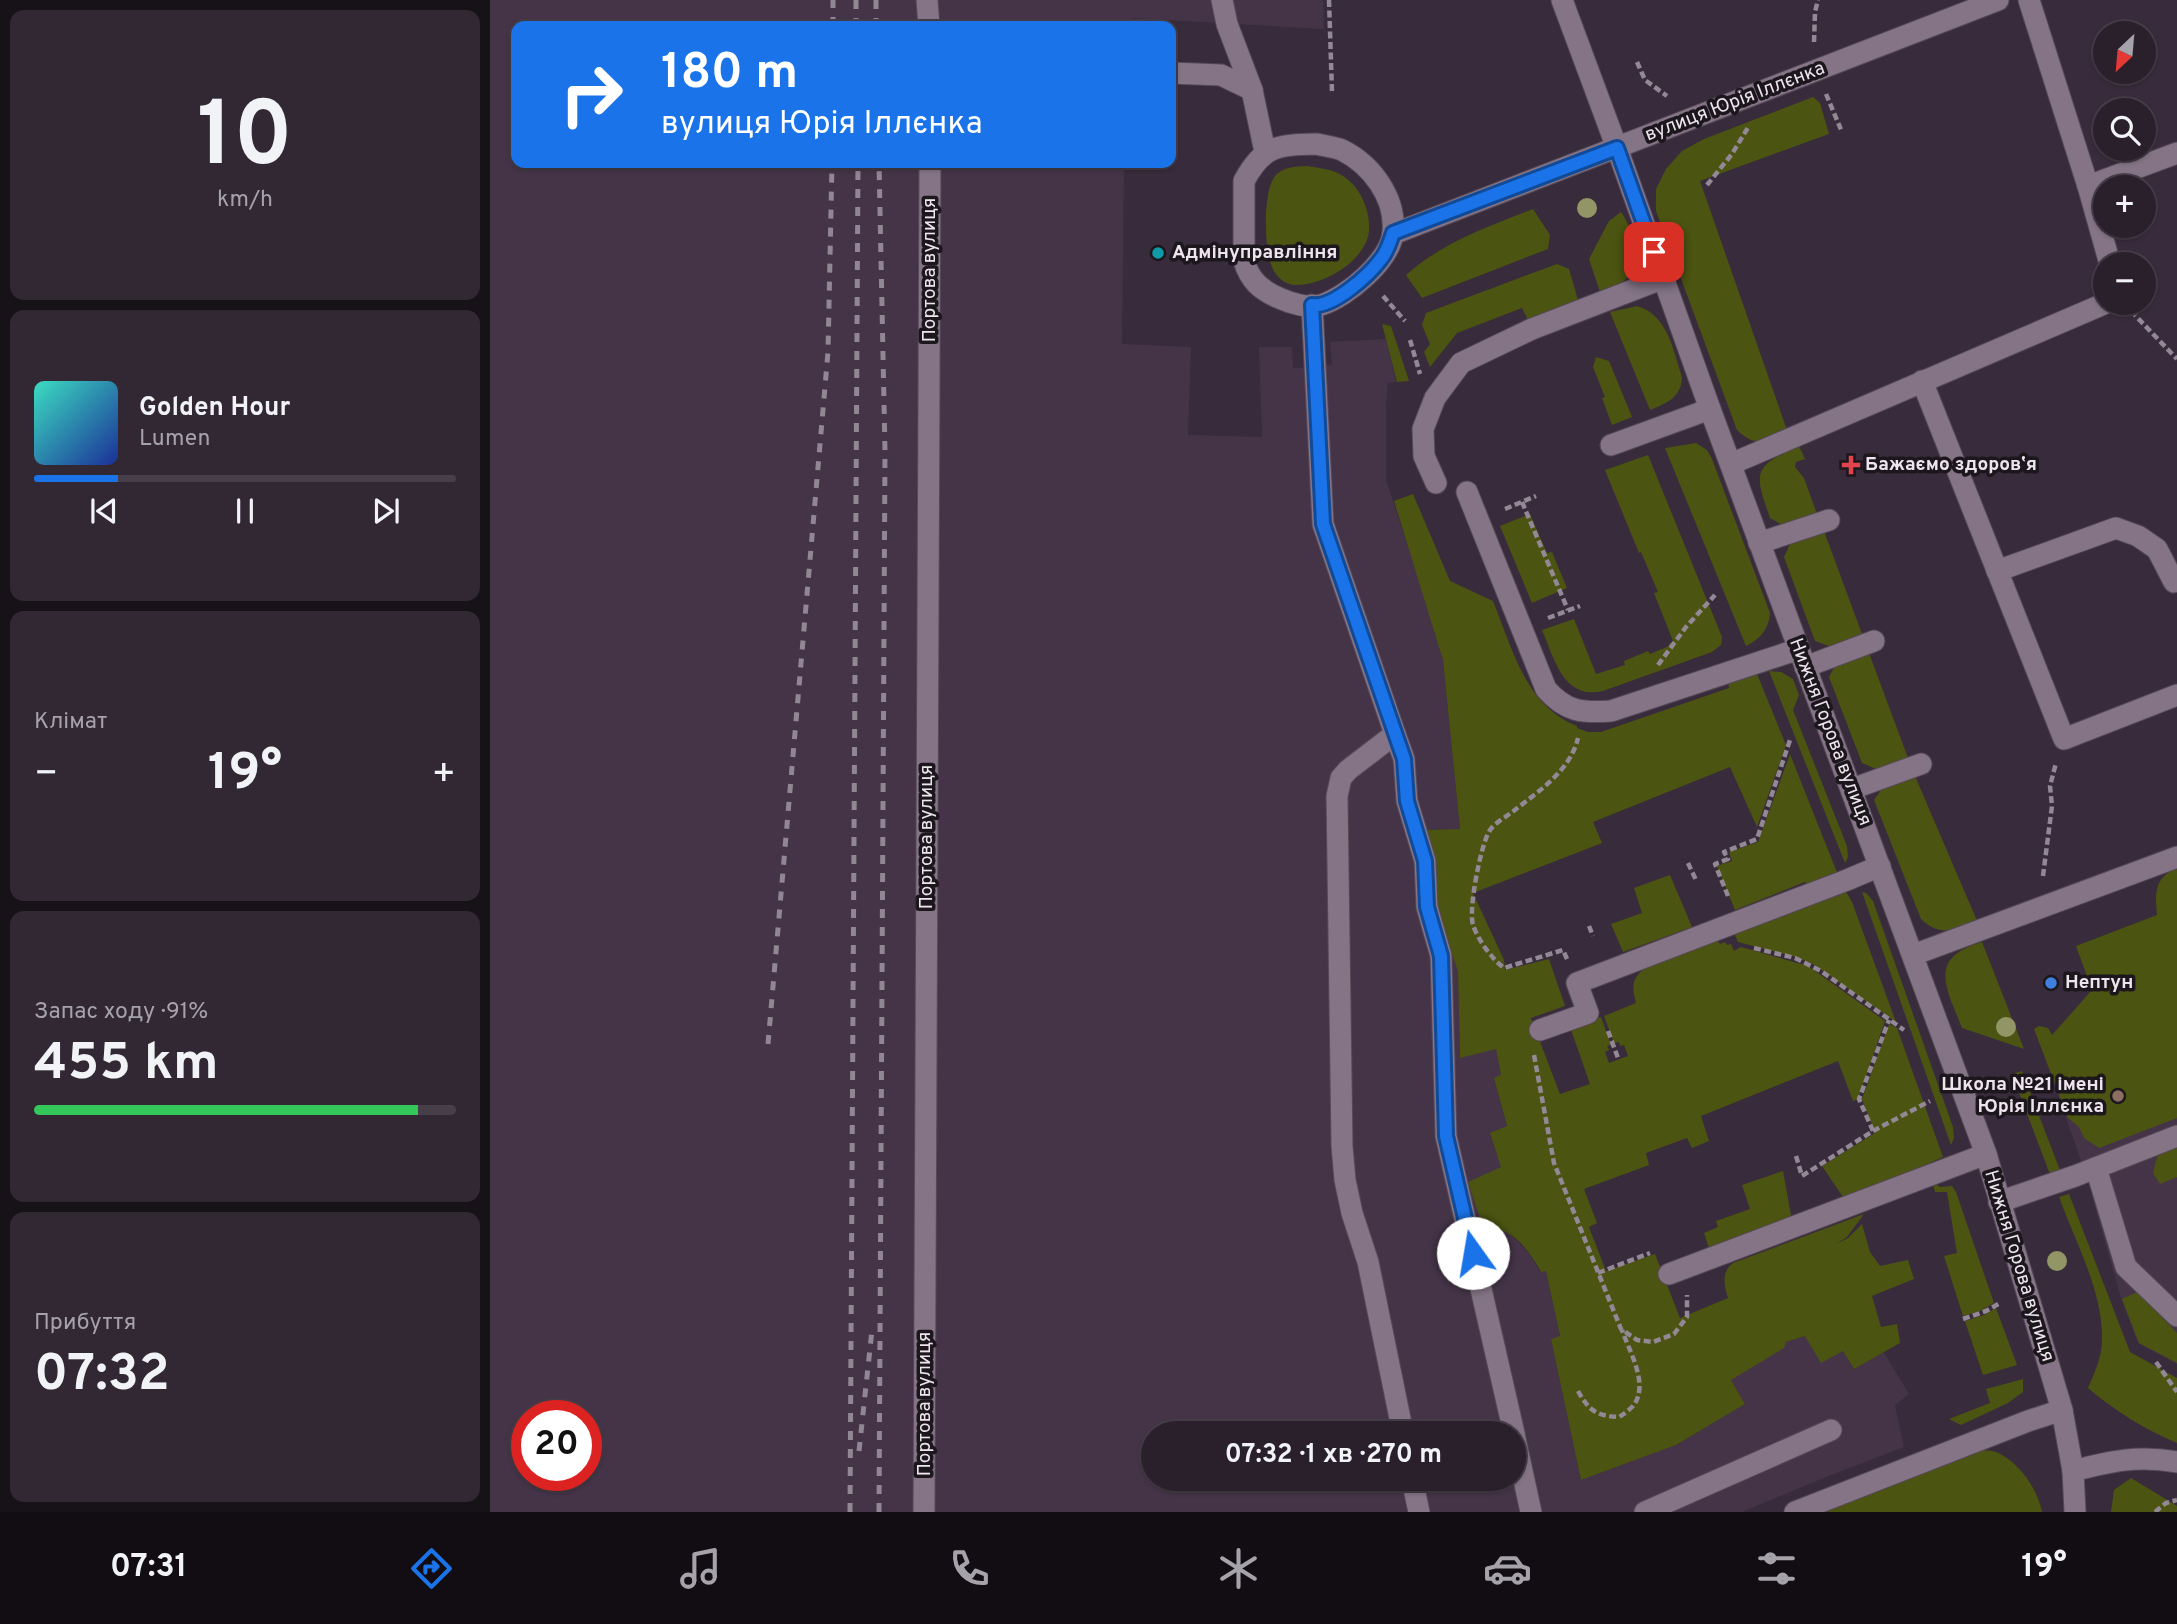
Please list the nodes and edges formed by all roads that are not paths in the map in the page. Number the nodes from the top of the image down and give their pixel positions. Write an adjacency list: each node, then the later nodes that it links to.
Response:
1 (927, 0): 6 (street)
2 (1222, 0): 8 (street)
3 (1562, 0): 9 (street, Нижня Горова вулиця)
4 (1998, 0): 9 (street, вулиця Юрія Іллєнка)
5 (2029, 0): 13 (street)
6 (929, 21)
7 (1176, 73): 8 (street)
8 (1252, 90): 10 (street)
9 (1617, 148): 14 (street, вулиця Юрія Іллєнка); 16 (street, Нижня Горова вулиця)
10 (1265, 152): 14 (street); 17 (street)
11 (2177, 153): 13 (street)
12 (930, 168): 53 (street, Портова вулиця)
13 (2088, 186): 15 (street)
14 (1393, 233): 17 (street)
15 (2107, 252)
16 (1664, 278): 20 (street, Нижня Горова вулиця); 23 (street)
17 (1312, 305): 32 (street)
18 (2093, 309): 19 (street)
19 (1923, 381): 22 (street); 27 (street)
20 (1710, 410): 21 (street); 22 (street, Нижня Горова вулиця)
21 (1611, 445)
22 (1731, 464): 26 (street, Нижня Горова вулиця)
23 (1436, 483)
24 (1467, 492): 30 (street)
25 (1829, 520): 26 (street)
26 (1759, 543): 30 (street, Нижня Горова вулиця)
27 (1997, 571): 28 (street); 31 (street)
28 (2174, 582)
29 (1874, 641): 30 (street)
30 (1802, 658): 34 (street, Нижня Горова вулиця)
31 (2177, 695)
32 (1395, 734): 46 (street); 47 (street)
33 (1921, 764): 34 (street)
34 (1852, 789): 36 (street, Нижня Горова вулиця)
35 (2177, 857): 37 (street)
36 (1880, 866): 37 (street, Нижня Горова вулиця); 38 (street)
37 (1913, 955): 40 (street, Нижня Горова вулиця)
38 (1540, 1030)
39 (2177, 1136): 41 (street)
40 (1986, 1154): 42 (street, Нижня Горова вулиця); 43 (street)
41 (2096, 1168): 42 (street); 44 (street)
42 (1998, 1202): 45 (street, Нижня Горова вулиця)
43 (1679, 1270)
44 (2177, 1317)
45 (2062, 1410): 50 (street, Нижня Горова вулиця); 57 (street)
46 (1401, 1421)
47 (1511, 1421)
48 (1831, 1430): 56 (street)
49 (2177, 1462): 50 (street)
50 (2073, 1471): 58 (street, Нижня Горова вулиця)
51 (1526, 1489): 55 (street)
52 (1415, 1491): 54 (street)
53 (925, 1512)
54 (1419, 1512)
55 (1531, 1512)
56 (1645, 1512)
57 (1795, 1512)
58 (2075, 1512)

